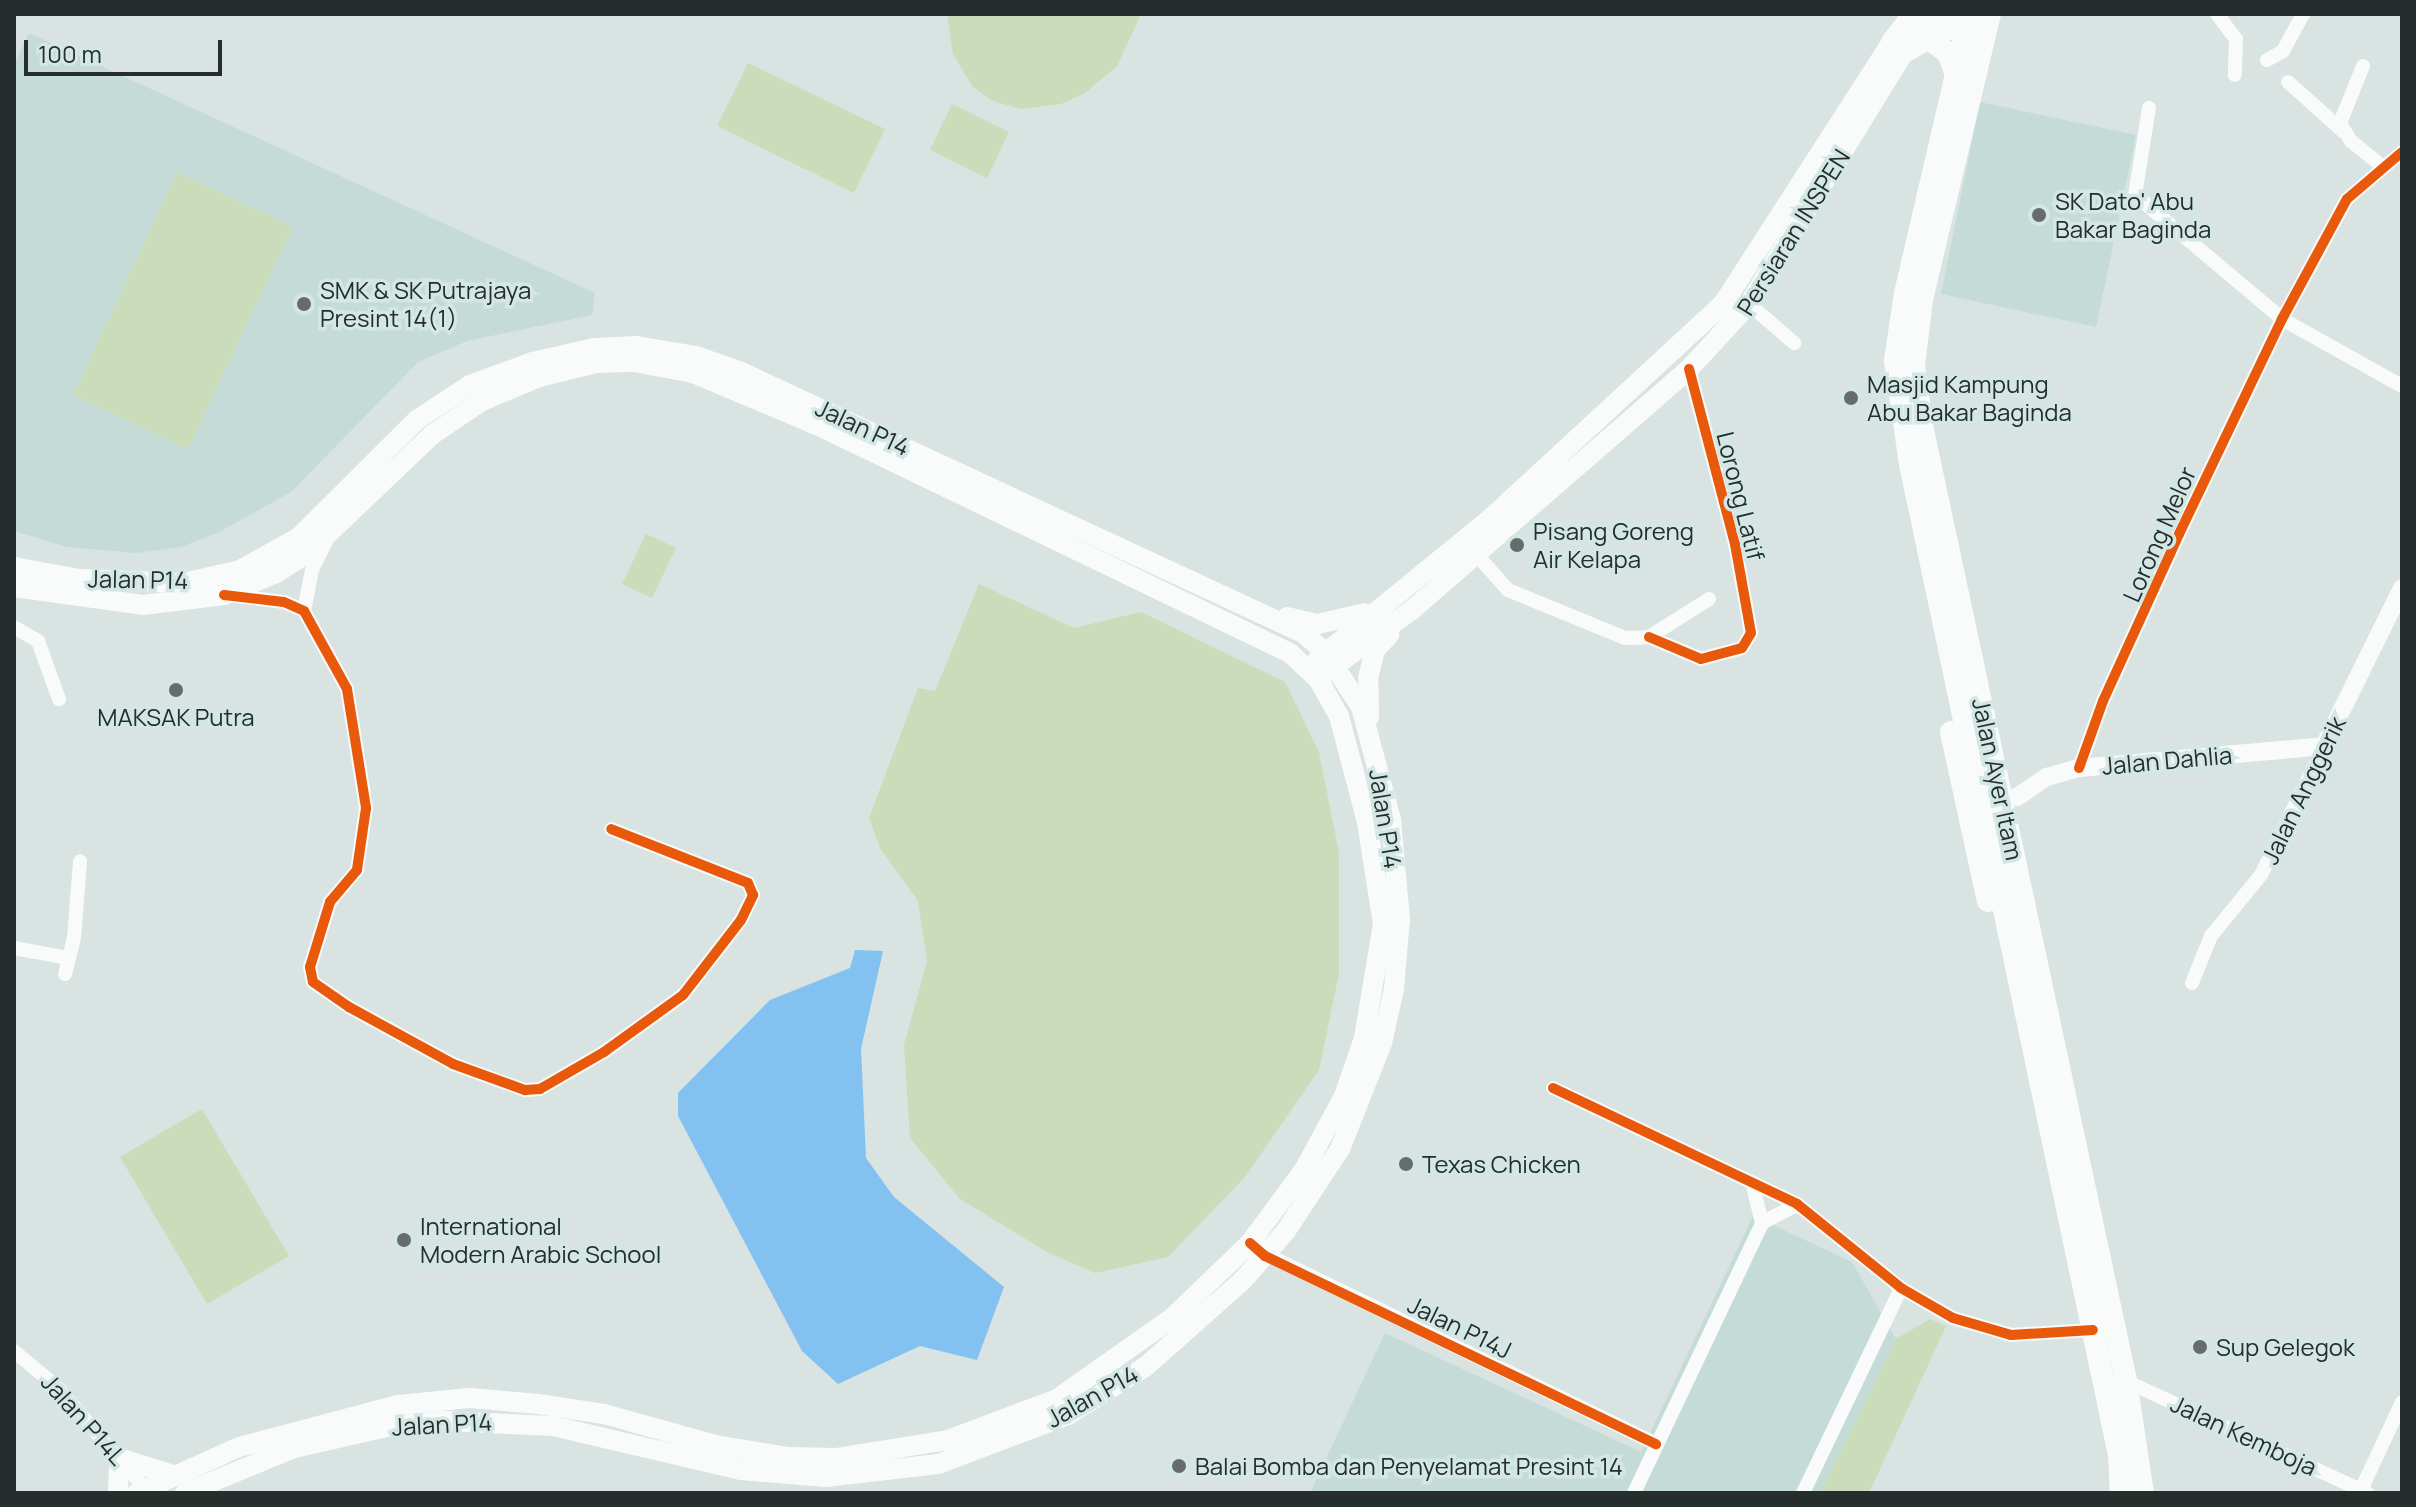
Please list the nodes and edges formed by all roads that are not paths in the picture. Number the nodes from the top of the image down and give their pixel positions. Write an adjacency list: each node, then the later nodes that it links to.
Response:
1 (1923, 14): 7 (main road)
2 (1949, 14): 7 (main road, Persiaran INSPEN)
3 (2217, 14): 11 (street)
4 (2303, 14): 8 (street)
5 (1978, 22): 6 (main road); 10 (main road); 22 (main road, Jalan Ayer Itam)
6 (1926, 37): 10 (main road); 17 (main road, Persiaran INSPEN)
7 (1892, 42): 30 (main road, Persiaran INSPEN)
8 (2267, 60)
9 (2363, 66): 14 (street)
10 (1956, 75): 56 (main road, Jalan Ayer Itam)
11 (2235, 75)
12 (2288, 82): 14 (street)
13 (2149, 108): 18 (street)
14 (2344, 133): 16 (street)
15 (2402, 152): 16 (street, Lorong Melor)
16 (2382, 166): 18 (street, Lorong Melor)
17 (1749, 304): 19 (street); 20 (main road, Persiaran INSPEN)
18 (2282, 319): 21 (street); 41 (street, Lorong Melor)
19 (1794, 343)
20 (1689, 369): 24 (main road, Persiaran INSPEN); 35 (street, Lorong Latif)
21 (2402, 386)
22 (1936, 482): 42 (main road); 48 (main road, Jalan Ayer Itam)
23 (328, 538): 28 (main road, Jalan P14); 32 (street); 37 (main road, Jalan P14)
24 (1477, 555): 31 (main road, Persiaran INSPEN); 35 (street)
25 (14, 567): 33 (main road, Jalan P14)
26 (14, 587): 28 (main road, Jalan P14)
27 (2402, 588): 39 (street, Jalan Anggerik)
28 (224, 595): 32 (street)
29 (1709, 599): 35 (street)
30 (1391, 601): 33 (main road); 36 (main road)
31 (1413, 609): 36 (main road); 40 (main road)
32 (304, 611): 43 (street)
33 (1264, 611): 36 (main road, Jalan P14)
34 (14, 627): 38 (street)
35 (1649, 637)
36 (1330, 659): 37 (main road); 40 (main road, Jalan P14)
37 (1313, 673): 54 (main road, Jalan P14)
38 (59, 699)
39 (2324, 746): 41 (street, Jalan Dahlia); 49 (street, Jalan Anggerik)
40 (1377, 761): 54 (main road, Jalan P14)
41 (2079, 768): 42 (street, Jalan Dahlia)
42 (2017, 797): 48 (main road)
43 (611, 829)
44 (80, 861): 46 (street)
45 (14, 948): 46 (street)
46 (69, 958): 47 (street)
47 (65, 974)
48 (2040, 979): 58 (main road, Jalan Ayer Itam)
49 (2192, 983)
50 (1553, 1088): 51 (street)
51 (1752, 1182): 52 (street); 53 (street)
52 (1797, 1204): 53 (street); 55 (street)
53 (1762, 1223): 60 (street)
54 (1257, 1249): 60 (street, Jalan P14J); 62 (main road, Jalan P14); 66 (main road, Jalan P14)
55 (1901, 1288): 56 (street); 68 (street)
56 (2093, 1330): 58 (main road, Jalan Ayer Itam)
57 (14, 1351): 61 (street, Jalan P14L)
58 (2115, 1383): 64 (street, Jalan Kemboja); 69 (main road); 70 (main road, Jalan Ayer Itam)
59 (2402, 1402): 64 (street, Jalan Kemboja)
60 (1656, 1444): 67 (street)
61 (119, 1458): 62 (main road); 63 (street, Jalan P14L); 65 (main road)
62 (170, 1474): 63 (main road, Jalan P14)
63 (144, 1491)
64 (2364, 1492)
65 (118, 1493)
66 (185, 1493)
67 (1634, 1493)
68 (1803, 1493)
69 (2121, 1493)
70 (2143, 1493)

